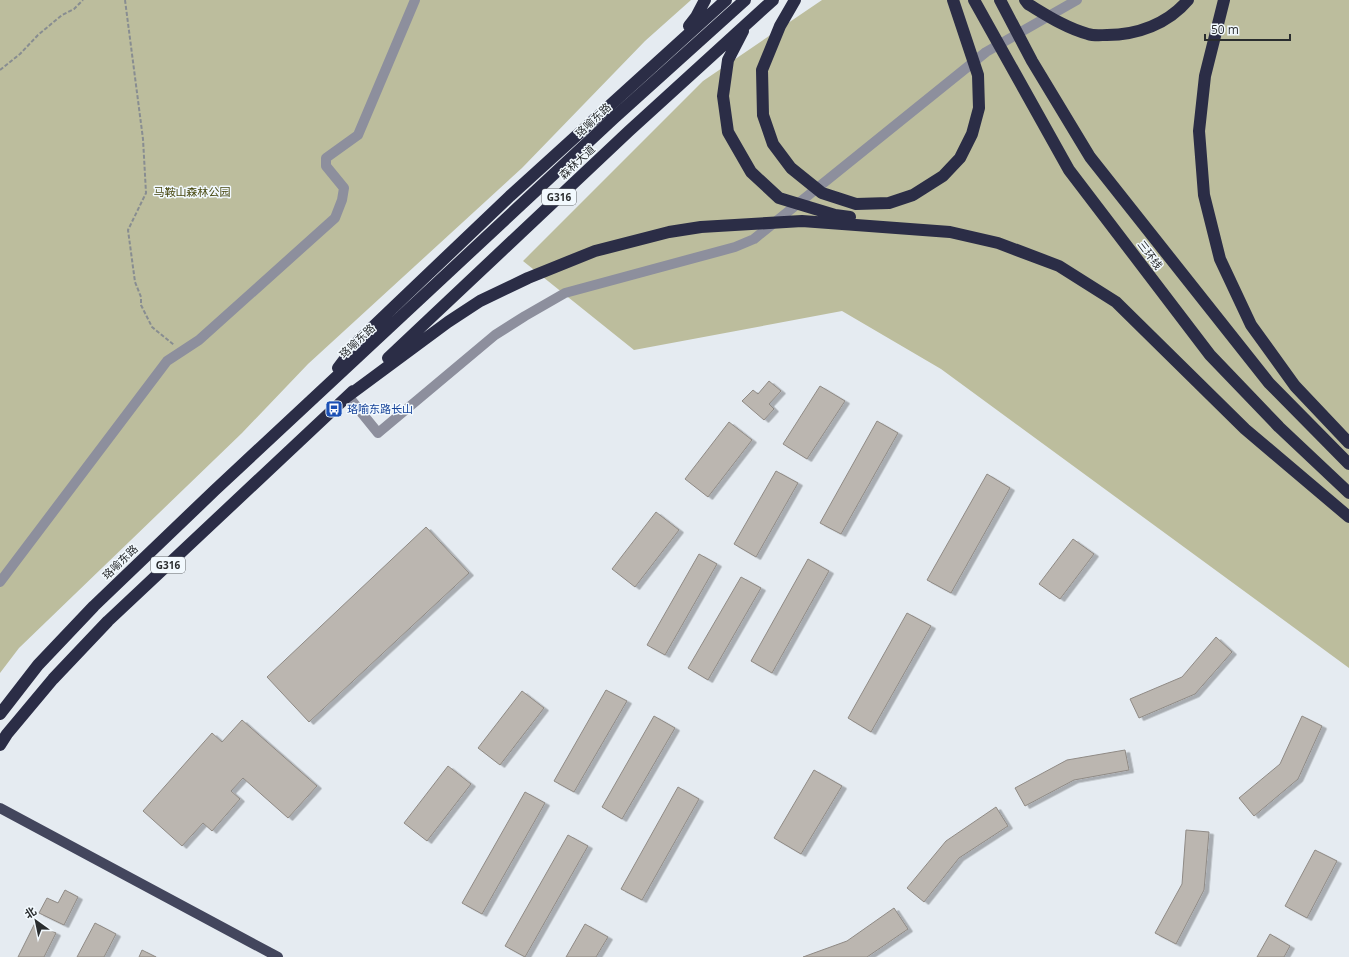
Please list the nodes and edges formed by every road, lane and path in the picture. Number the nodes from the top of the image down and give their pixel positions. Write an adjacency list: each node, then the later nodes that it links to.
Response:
1 (83, 0): 17 (path)
2 (125, 0): 20 (path)
3 (415, 0): 20 (street)
4 (705, 0): 18 (highway)
5 (726, 0): 21 (highway, 森林大道 / G316)
6 (745, 0): 18 (highway, 珞喻东路 / G316)
7 (764, 0): 19 (highway)
8 (773, 0): 22 (highway, 森林大道 / G316)
9 (795, 0): 10 (highway)
10 (953, 0)
11 (974, 0): 25 (highway, 三环线)
12 (1000, 0): 24 (highway, 三环线)
13 (1025, 0): 15 (highway)
14 (1077, 0): 22 (street)
15 (1188, 0)
16 (1223, 0): 23 (highway)
17 (0, 70)
18 (614, 118): 21 (highway, 珞喻东路 / G316)
19 (950, 232): 22 (highway); 26 (highway)
20 (181, 350): 27 (street)
21 (319, 394): 28 (highway, 珞喻东路 / G316)
22 (348, 396): 29 (highway, G316)
23 (1349, 443)
24 (1349, 464)
25 (1349, 493)
26 (1349, 517)
27 (0, 582)
28 (0, 714)
29 (0, 746)
30 (0, 808): 31 (main road)
31 (278, 957)

